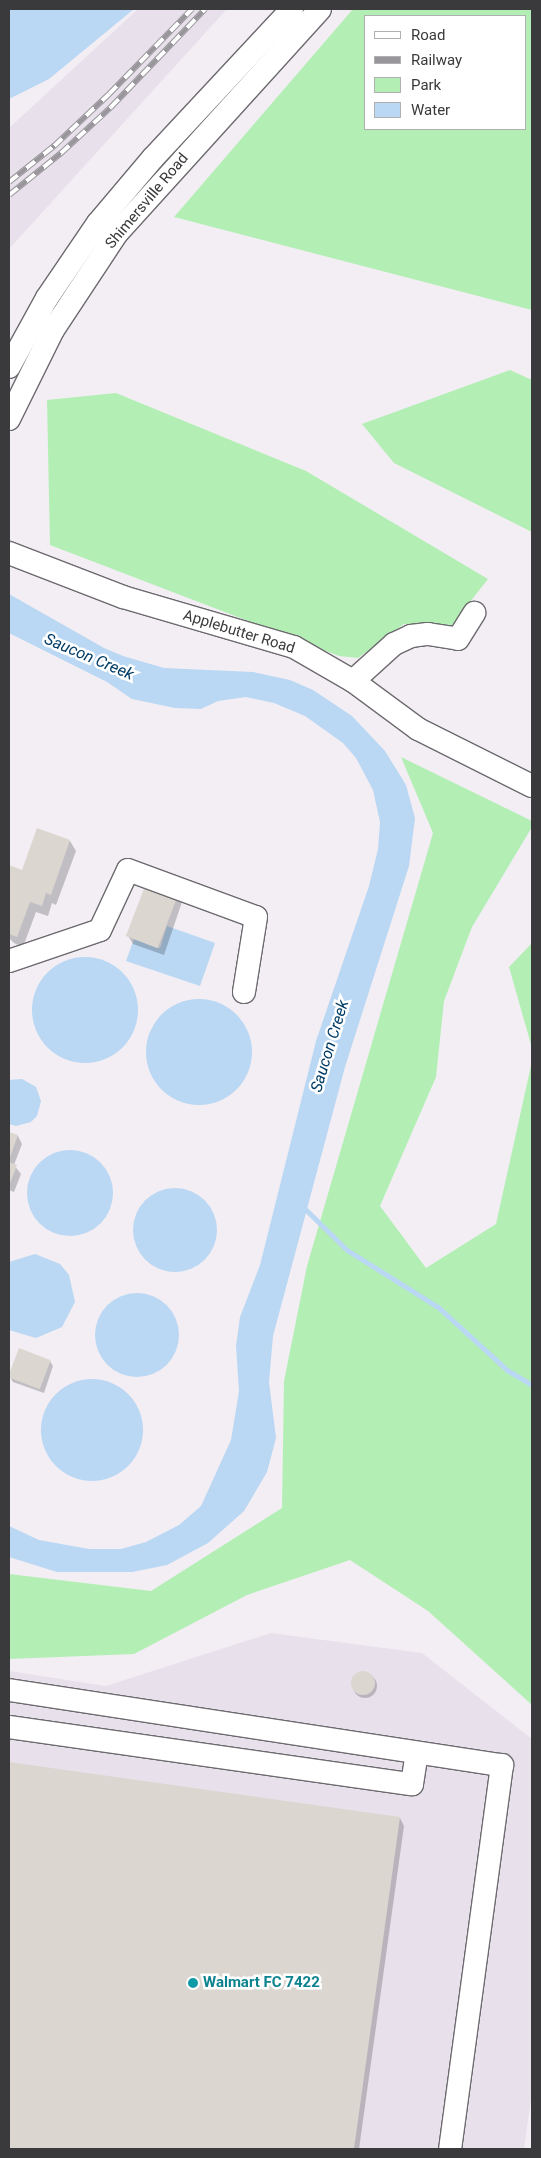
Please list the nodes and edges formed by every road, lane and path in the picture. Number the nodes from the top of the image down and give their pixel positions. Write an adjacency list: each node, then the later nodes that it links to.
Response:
1 (292, 9): 3 (street, Shimersville Road)
2 (320, 9): 4 (street, Shimersville Road)
3 (9, 367)
4 (9, 419)
5 (9, 544): 6 (street)
6 (18, 557): 8 (street, Applebutter Road)
7 (474, 613): 8 (street)
8 (353, 681): 9 (street, Applebutter Road)
9 (532, 786)
10 (9, 961): 11 (street)
11 (244, 992)
12 (9, 1690): 14 (street)
13 (9, 1727): 14 (street)
14 (417, 1752): 15 (street)
15 (450, 2149)

